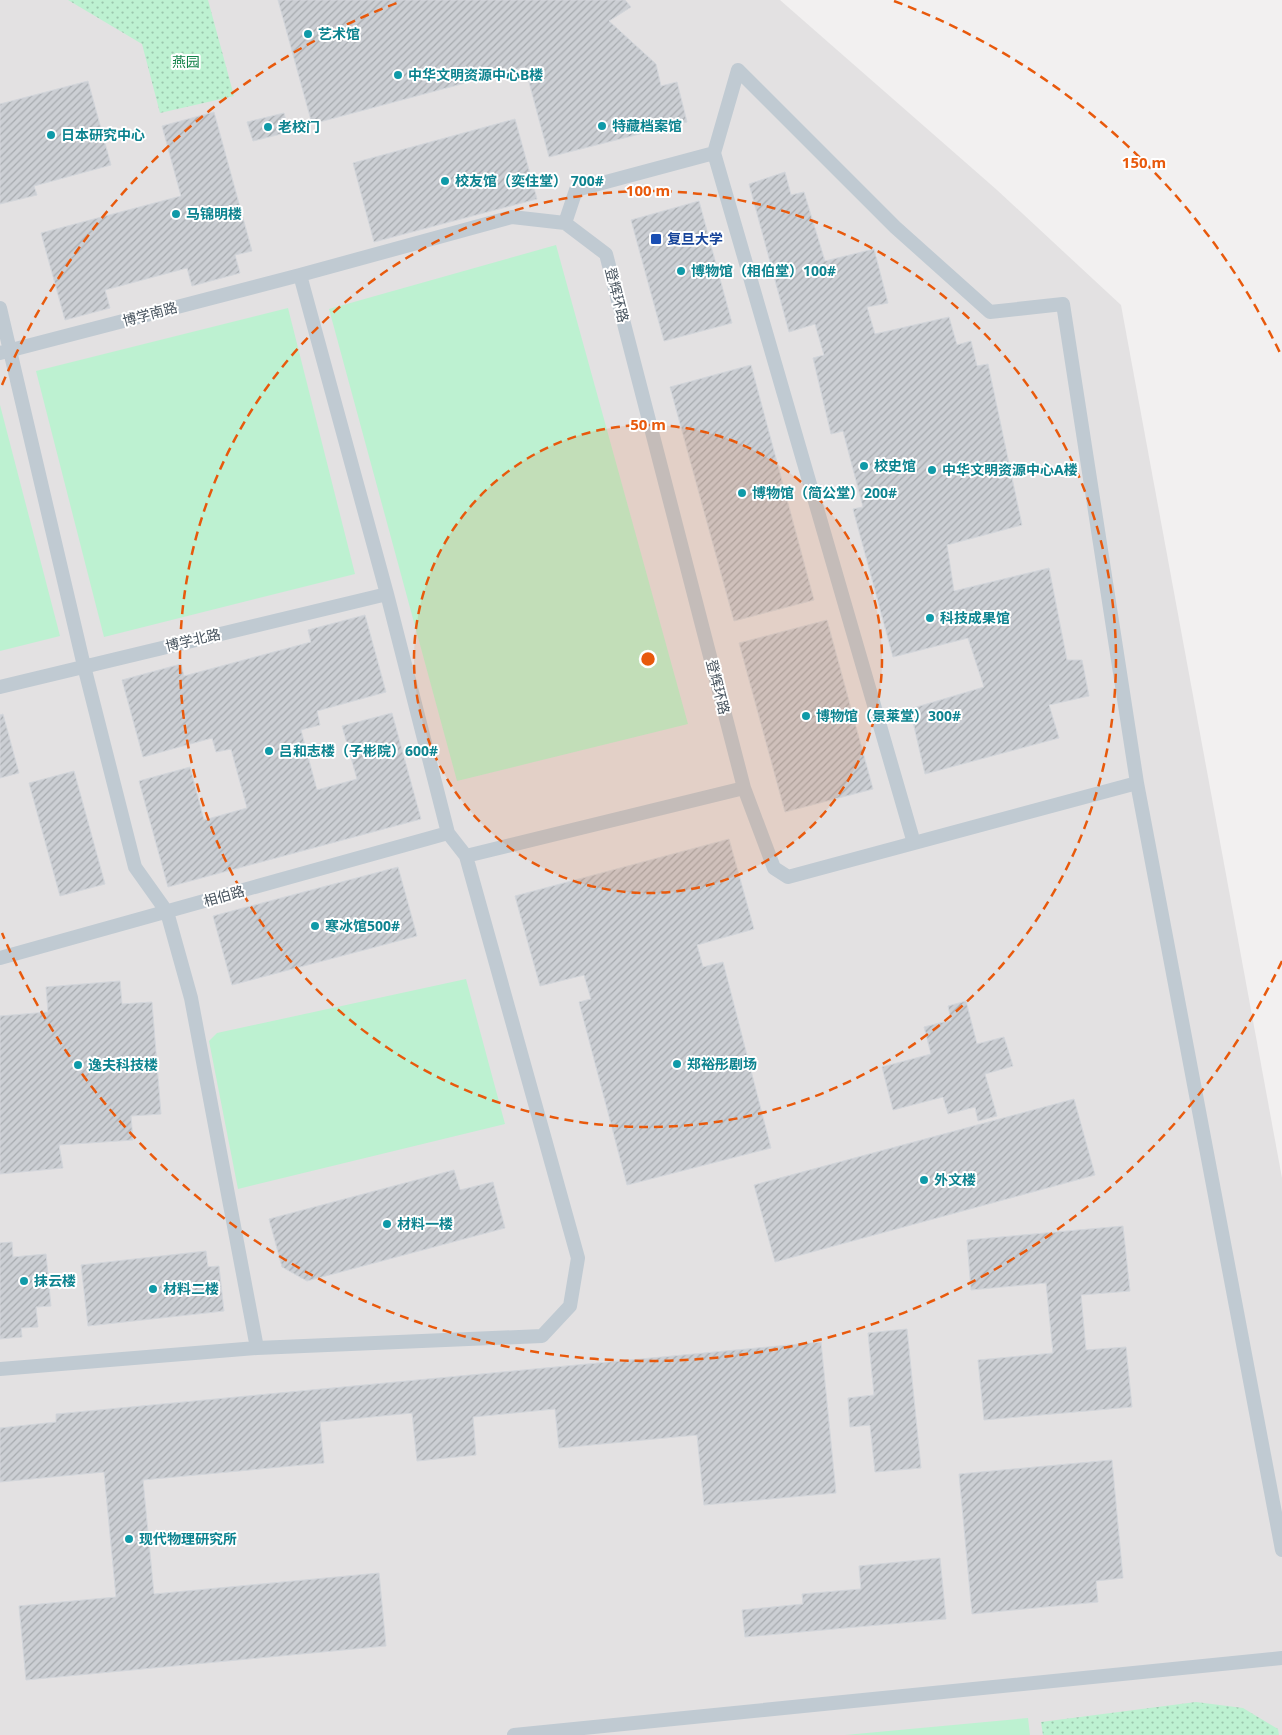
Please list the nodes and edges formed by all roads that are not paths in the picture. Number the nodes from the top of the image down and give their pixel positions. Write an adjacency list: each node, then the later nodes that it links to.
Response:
1 (714, 153): 2 (lane); 9 (lane); 12 (lane)
2 (565, 222): 3 (lane); 10 (lane, 登辉环路)
3 (300, 276): 5 (lane, 博学南路); 6 (lane)
4 (0, 308): 5 (lane)
5 (5, 352): 7 (lane)
6 (387, 594): 7 (lane, 博学北路); 11 (lane)
7 (84, 666): 8 (lane, 博学北路); 14 (lane)
8 (0, 686)
9 (1138, 783): 12 (lane, 登辉环路); 18 (lane)
10 (744, 788): 12 (lane, 登辉环路); 13 (lane)
11 (448, 833): 13 (lane); 14 (lane, 相伯路)
12 (914, 843)
13 (466, 856): 16 (lane)
14 (167, 912): 15 (lane, 相伯路); 16 (lane)
15 (0, 958)
16 (257, 1348): 17 (lane)
17 (0, 1369)
18 (1282, 1550)
19 (1282, 1658): 20 (lane)
20 (514, 1735)

